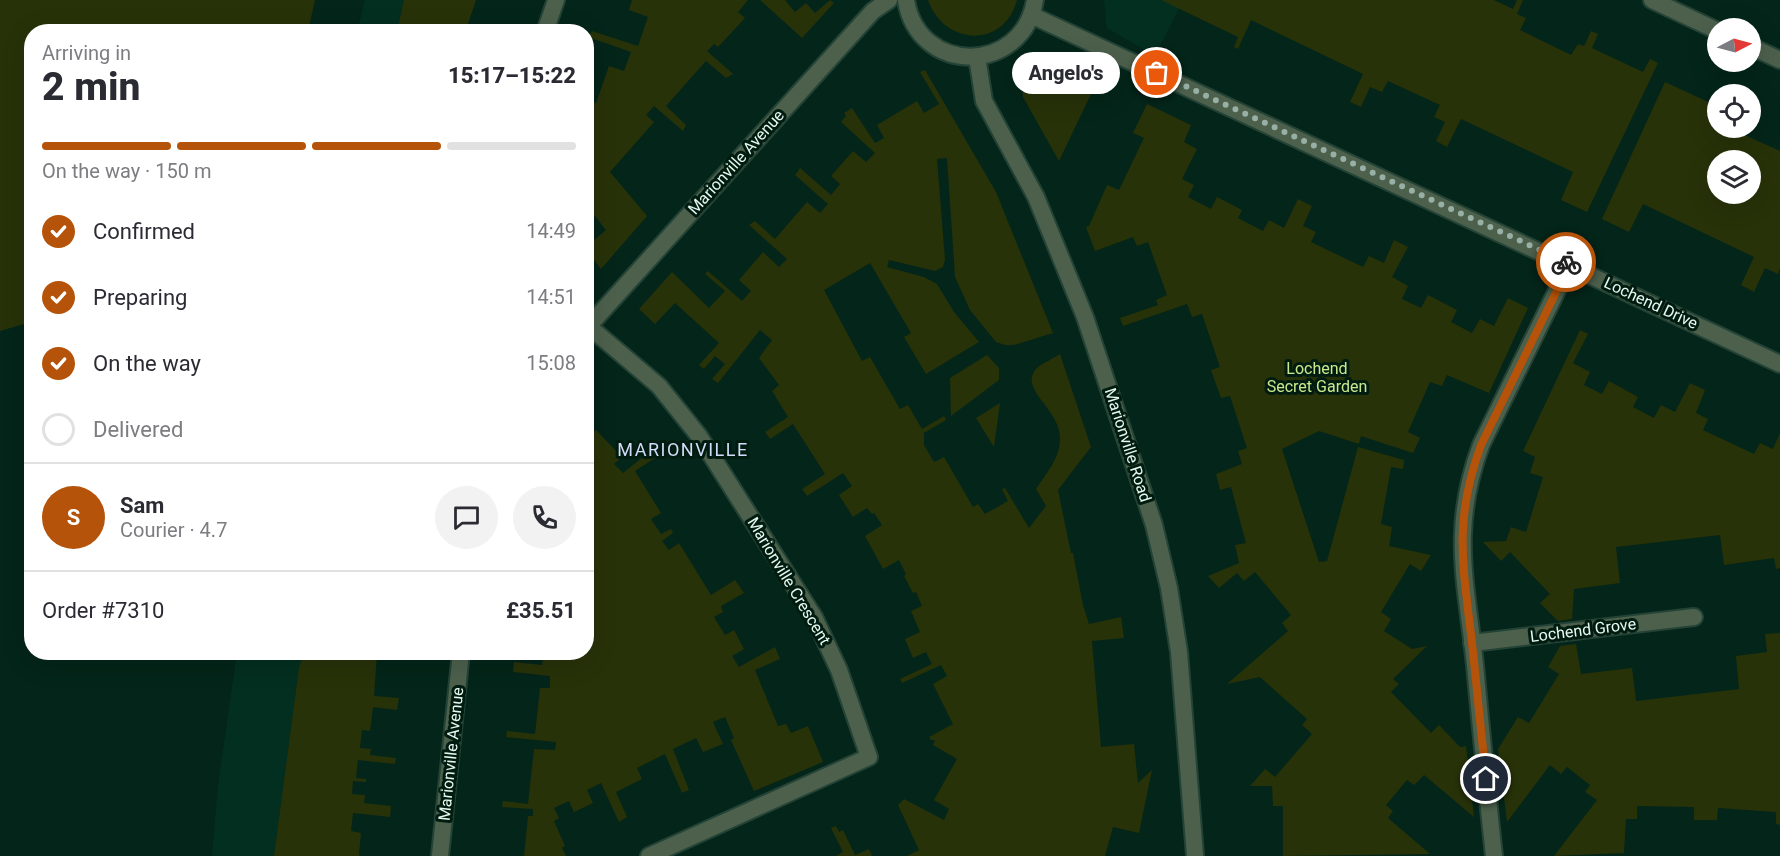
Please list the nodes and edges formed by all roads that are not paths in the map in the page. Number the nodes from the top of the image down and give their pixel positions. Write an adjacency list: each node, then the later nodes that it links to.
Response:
1 (556, 0): 6 (street)
2 (889, 0): 12 (street, Marionville Avenue)
3 (906, 0): 9 (street)
4 (1652, 0): 7 (street)
5 (1033, 8): 9 (street); 11 (street, Lochend Drive)
6 (548, 24)
7 (1707, 26)
8 (1761, 51): 10 (street)
9 (977, 57): 20 (street, Marionville Road)
10 (1780, 60)
11 (1570, 264): 14 (street, Lochend Drive); 16 (street)
12 (594, 318)
13 (594, 332): 19 (street, Marionville Crescent)
14 (1780, 364)
15 (1694, 617): 16 (street, Lochend Grove)
16 (1472, 643): 21 (street)
17 (460, 660): 18 (street, Marionville Avenue)
18 (440, 856)
19 (649, 856)
20 (1195, 856)
21 (1494, 856)

